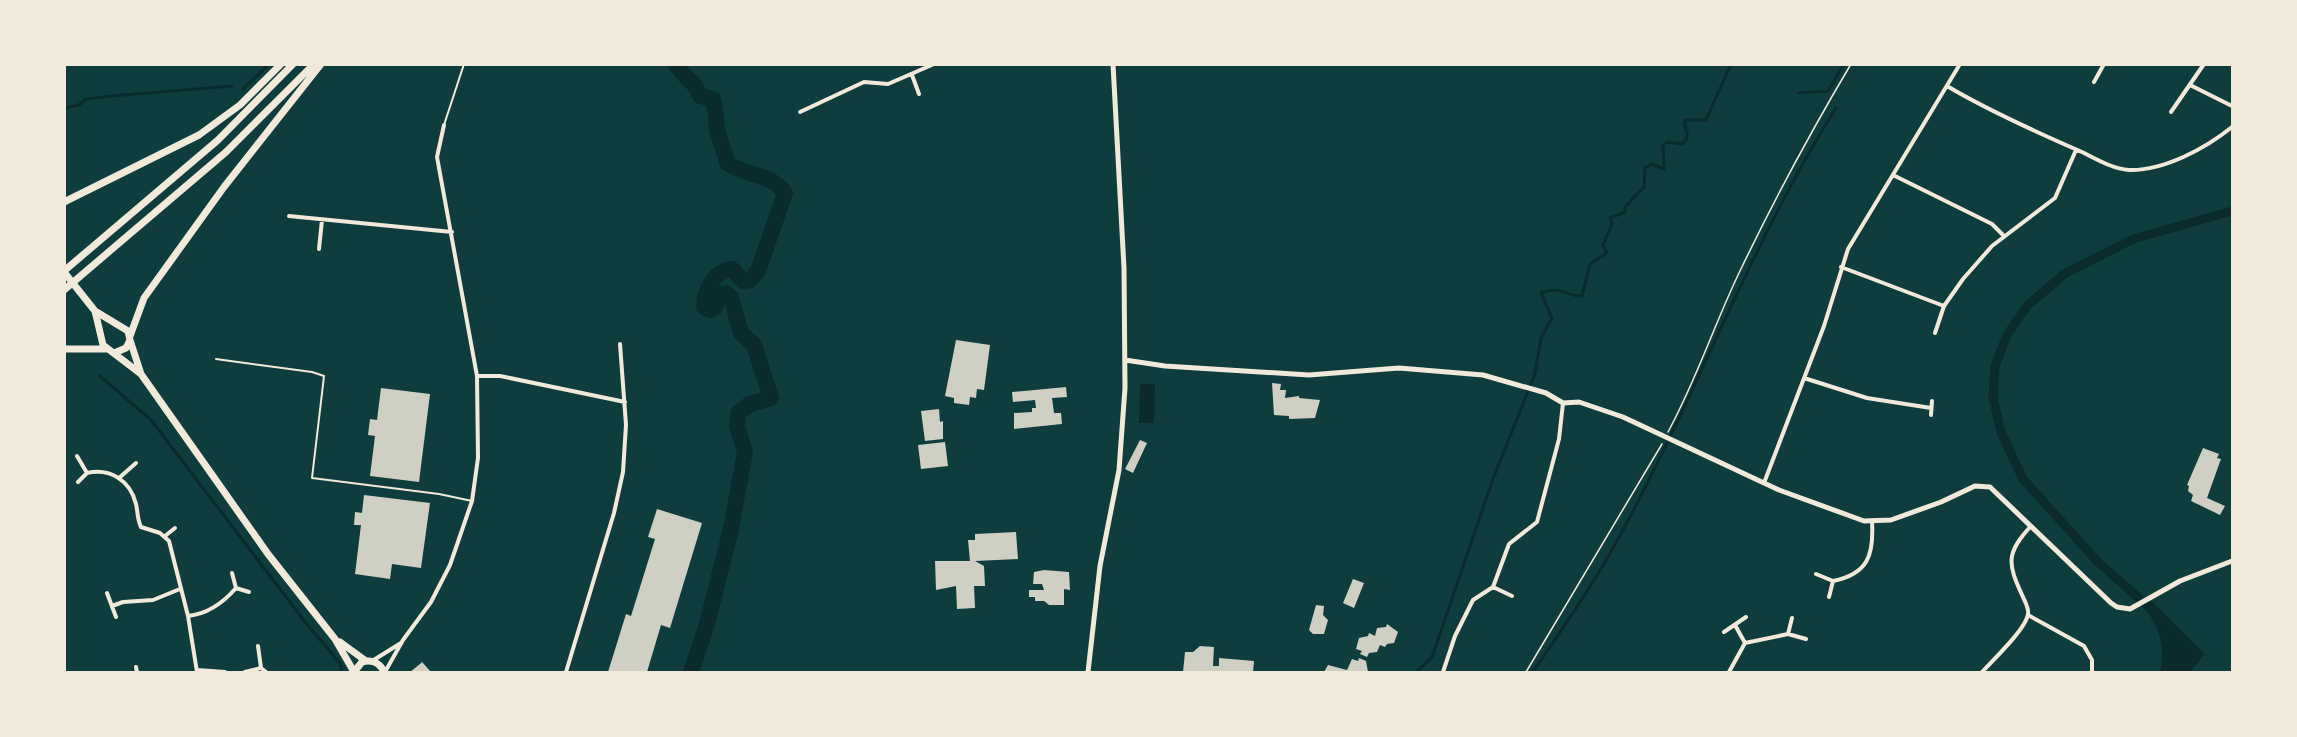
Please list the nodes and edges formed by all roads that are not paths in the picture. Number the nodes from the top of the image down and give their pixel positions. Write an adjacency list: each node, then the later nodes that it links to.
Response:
1 (281, 64): 23 (main road)
2 (293, 64): 30 (main road)
3 (314, 64): 31 (main road)
4 (321, 64): 37 (main road)
5 (465, 64): 19 (lane)
6 (934, 64): 11 (street)
7 (1113, 64): 43 (street)
8 (1960, 64): 14 (street)
9 (2104, 64): 12 (street)
10 (2204, 64): 13 (street)
11 (912, 75): 15 (street); 17 (street)
12 (2094, 82)
13 (2190, 85): 16 (street); 18 (street)
14 (1947, 86): 21 (street); 22 (street)
15 (919, 94)
16 (2232, 106)
17 (800, 112)
18 (2171, 112)
19 (444, 125): 26 (street)
20 (2232, 127): 21 (street)
21 (2076, 150): 27 (street)
22 (1893, 175): 27 (street); 29 (street)
23 (64, 202)
24 (289, 216): 25 (street)
25 (322, 220): 26 (street); 28 (street)
26 (452, 232): 45 (street)
27 (2004, 236): 32 (street)
28 (319, 249)
29 (1841, 267): 32 (street); 46 (street)
30 (64, 271): 33 (main road)
31 (64, 290)
32 (1944, 306): 35 (street)
33 (95, 311): 34 (main road); 36 (main road)
34 (117, 324): 36 (main road); 37 (main road)
35 (1935, 333)
36 (101, 337): 40 (main road)
37 (130, 338): 41 (main road); 44 (main road)
38 (620, 344): 48 (street)
39 (64, 349): 40 (main road)
40 (105, 349): 41 (main road)
41 (114, 353): 44 (main road)
42 (216, 359): 58 (lane)
43 (1125, 360): 49 (street); 97 (street)
44 (141, 374): 83 (main road)
45 (477, 376): 48 (street); 58 (street)
46 (1804, 378): 50 (street); 57 (street)
47 (1932, 401): 50 (street)
48 (625, 402): 96 (street)
49 (1563, 403): 57 (street); 67 (street)
50 (1931, 408): 51 (street)
51 (1931, 416)
52 (77, 456): 54 (street)
53 (136, 463): 55 (street)
54 (87, 473): 55 (street); 56 (street)
55 (119, 478): 62 (street)
56 (78, 482)
57 (1764, 483): 59 (street)
58 (472, 501): 85 (street)
59 (1872, 522): 60 (street); 66 (street)
60 (2032, 526): 63 (street); 75 (street)
61 (175, 528): 62 (street)
62 (165, 536): 69 (street)
63 (2232, 561)
64 (232, 573): 68 (street)
65 (1816, 574): 66 (street)
66 (1833, 581): 73 (street)
67 (1493, 587): 72 (street); 98 (street)
68 (236, 588): 70 (street); 76 (street)
69 (180, 589): 74 (street); 76 (street)
70 (249, 592)
71 (107, 593): 74 (street)
72 (1512, 596)
73 (1828, 597)
74 (112, 606): 77 (street)
75 (2028, 615): 100 (street); 101 (street)
76 (188, 616): 90 (street)
77 (116, 617)
78 (1746, 617): 80 (street)
79 (1792, 618): 82 (street)
80 (1735, 625): 81 (street); 86 (street)
81 (1724, 632)
82 (1788, 634): 84 (street); 86 (street)
83 (335, 639): 88 (main road); 94 (main road)
84 (1806, 639)
85 (404, 640): 88 (street); 95 (street)
86 (1745, 643): 99 (street)
87 (258, 646): 89 (street)
88 (368, 661): 94 (main road); 95 (main road)
89 (261, 668): 92 (street); 93 (street)
90 (197, 671): 91 (street)
91 (225, 672)
92 (245, 672)
93 (266, 672)
94 (354, 672)
95 (384, 672)
96 (566, 672)
97 (1088, 672)
98 (1443, 672)
99 (1729, 672)
100 (1982, 672)
101 (2092, 672)

